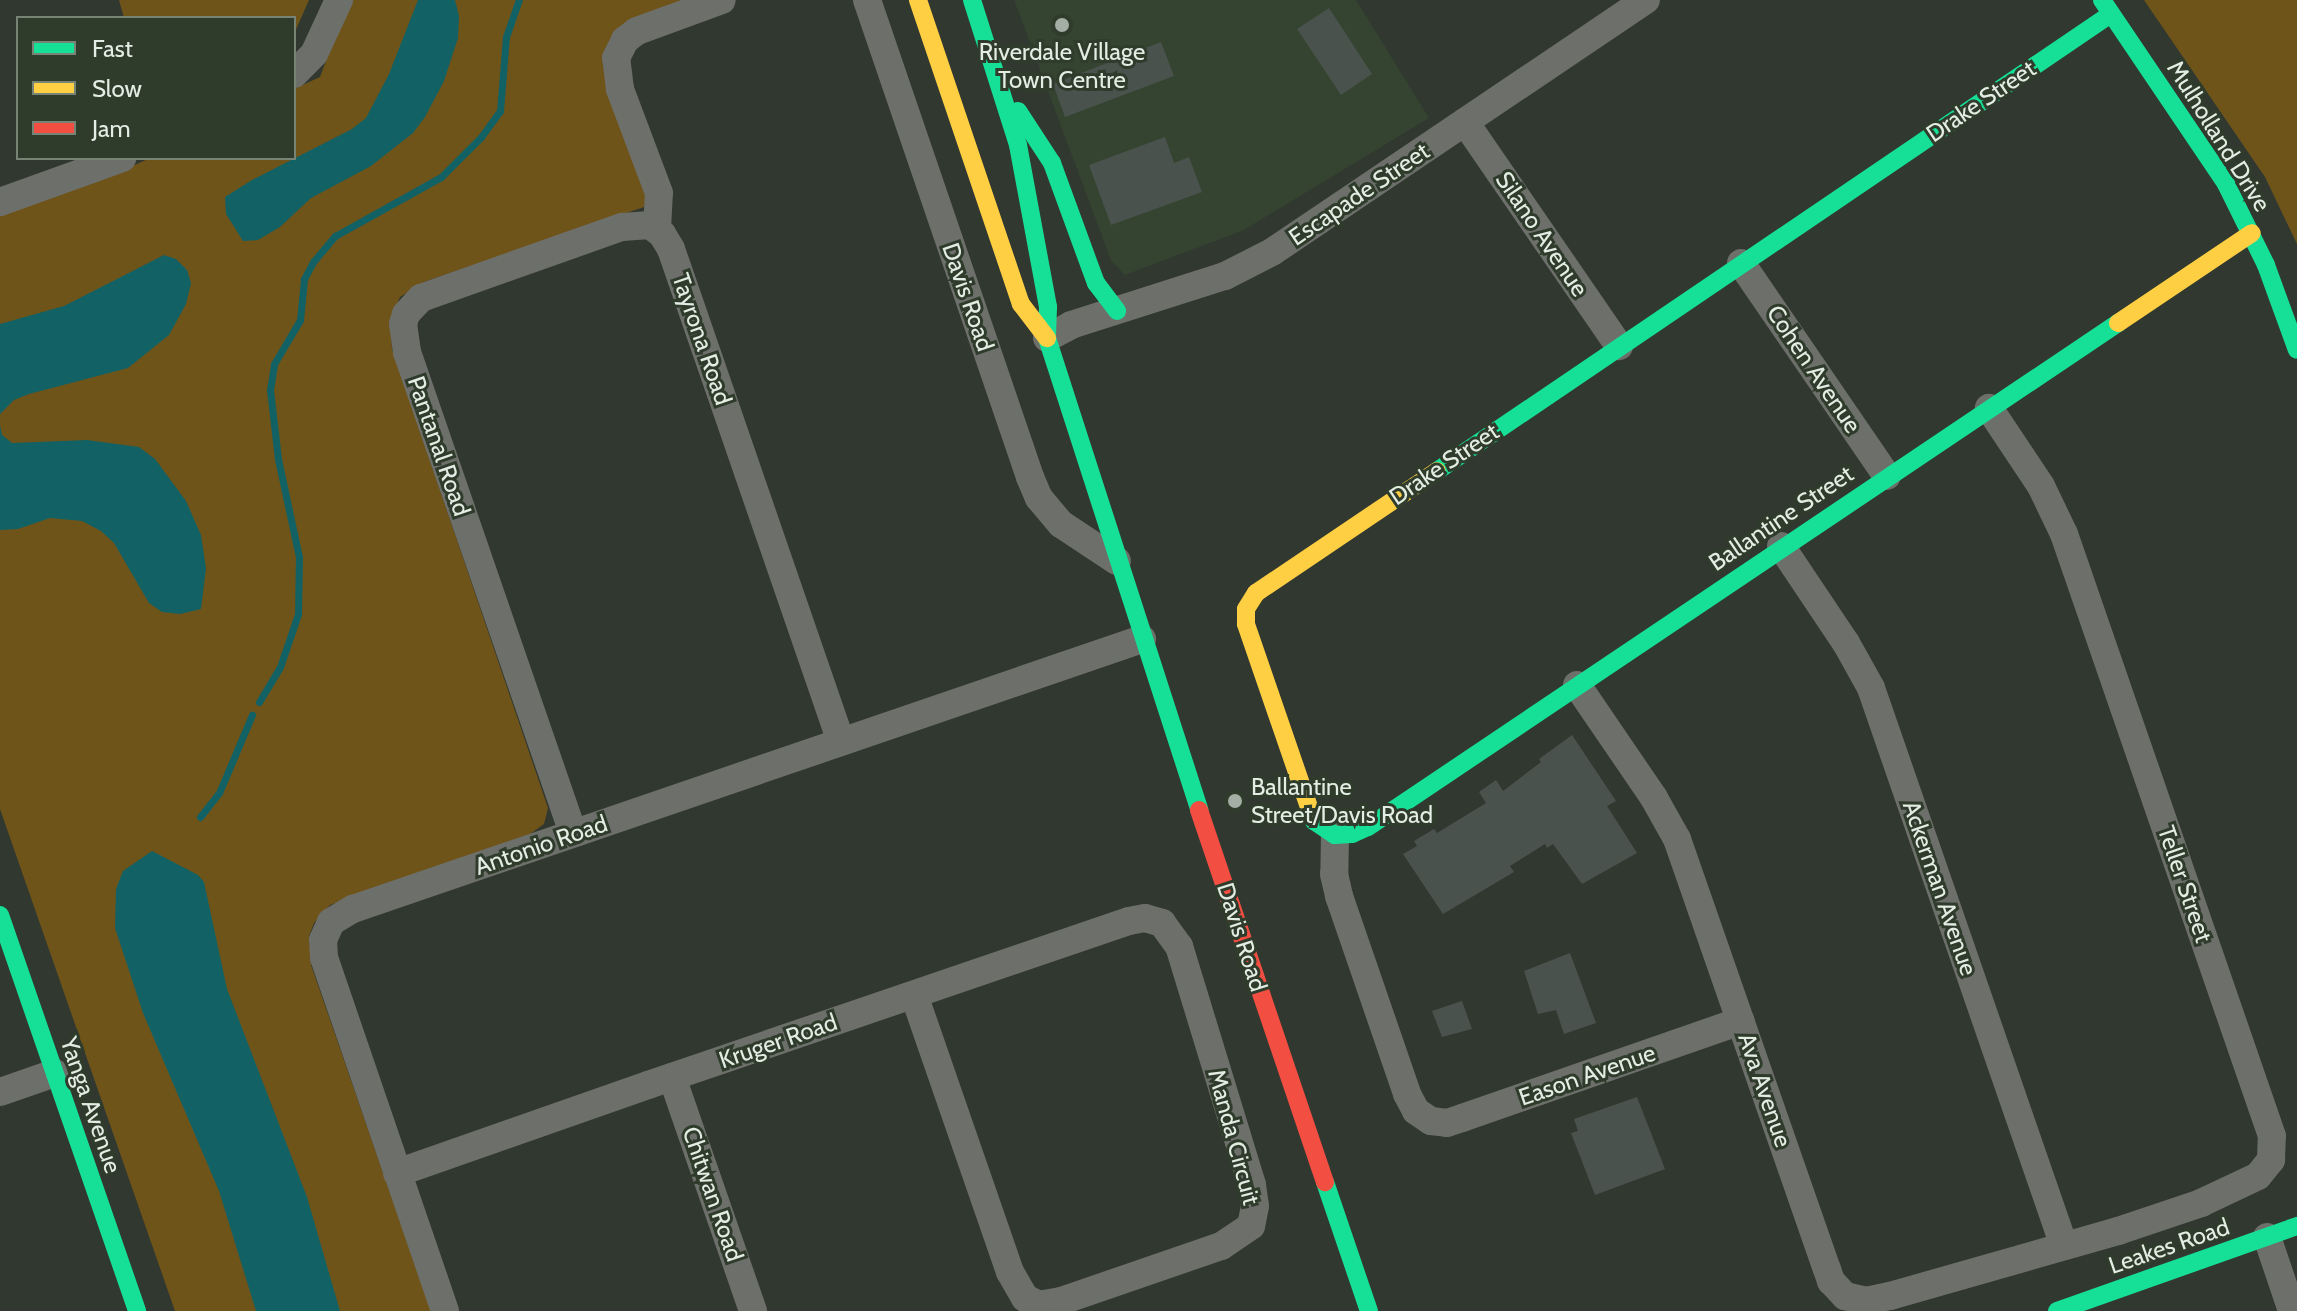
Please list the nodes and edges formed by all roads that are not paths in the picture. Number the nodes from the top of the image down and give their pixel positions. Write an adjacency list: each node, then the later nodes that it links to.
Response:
1 (339, 0): 8 (street)
2 (722, 0): 13 (street, Tayrona Road)
3 (867, 0): 24 (street, Davis Road)
4 (918, 0): 18 (street, Davis Road)
5 (972, 0): 9 (street, Davis Road)
6 (1646, 0): 10 (street, Escapade Street)
7 (2106, 7): 14 (street, Mulholland Drive); 15 (street, Drake Street)
8 (296, 72)
9 (1003, 91): 17 (street); 18 (street, Davis Road)
10 (1465, 122): 17 (street, Escapade Street); 19 (street, Silano Avenue)
11 (116, 160): 12 (street)
12 (0, 202)
13 (657, 229): 27 (street, Tayrona Road); 28 (street, Pantanal Road)
14 (2252, 233): 16 (street, Mulholland Drive); 21 (street, Ballantine Street)
15 (1741, 263): 19 (street, Drake Street); 22 (street, Cohen Avenue)
16 (2290, 309): 20 (street, Mulholland Drive)
17 (1117, 311): 18 (street, Escapade Street)
18 (1047, 338): 24 (street, Davis Road)
19 (1619, 346): 29 (street, Drake Street)
20 (2297, 350)
21 (1989, 408): 22 (street, Ballantine Street); 40 (street, Teller Street)
22 (1887, 476): 23 (street, Ballantine Street)
23 (1781, 546): 26 (street, Ballantine Street); 40 (street, Ackerman Avenue)
24 (1117, 561): 25 (street, Davis Road)
25 (1142, 639): 27 (street, Antonio Road); 44 (street, Davis Road)
26 (1577, 685): 29 (street, Ballantine Street); 33 (street, Ava Avenue)
27 (841, 742): 28 (street, Antonio Road)
28 (573, 833): 37 (street, Antonio Road)
29 (1335, 835): 33 (street, Eason Avenue)
30 (0, 915): 34 (street, Yanga Avenue)
31 (1162, 923): 32 (street, Kruger Road); 32 (street, Manda Circuit)
32 (914, 995): 35 (street, Kruger Road)
33 (1741, 1021): 40 (street, Ava Avenue)
34 (55, 1073): 36 (street); 41 (street, Yanga Avenue)
35 (672, 1077): 37 (street, Kruger Road); 43 (street, Chitwan Road)
36 (0, 1092)
37 (397, 1173): 42 (street, Antonio Road)
38 (2297, 1226): 39 (street, Leakes Road)
39 (2267, 1237): 45 (street, Leakes Road); 46 (street)
40 (2064, 1246)
41 (137, 1311)
42 (445, 1311)
43 (753, 1311)
44 (1369, 1311)
45 (2057, 1311)
46 (2292, 1311)

